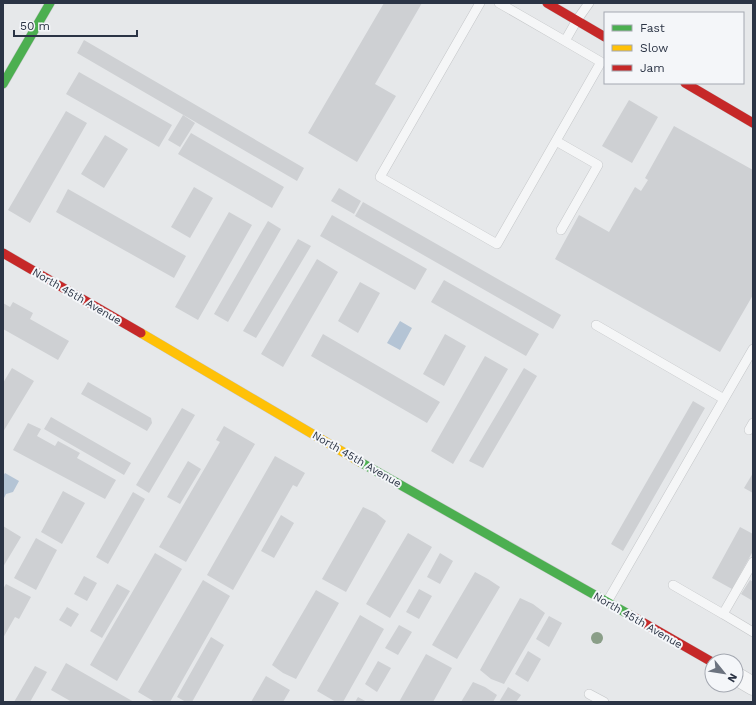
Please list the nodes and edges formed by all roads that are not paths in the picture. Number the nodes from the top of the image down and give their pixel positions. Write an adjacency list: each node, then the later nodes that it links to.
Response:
1 (50, 3): 9 (street)
2 (480, 3): 12 (lane)
3 (499, 3): 8 (lane)
4 (547, 3): 6 (street)
5 (589, 3): 6 (lane)
6 (577, 20): 7 (street); 8 (lane)
7 (604, 36)
8 (565, 42): 12 (lane)
9 (3, 84)
10 (686, 84): 11 (street)
11 (753, 123)
12 (556, 141): 13 (lane)
13 (561, 230)
14 (3, 253): 20 (street, North 45th Avenue)
15 (596, 325): 17 (lane)
16 (753, 349): 17 (lane)
17 (724, 399): 20 (lane)
18 (753, 562): 21 (lane)
19 (673, 585): 21 (lane)
20 (607, 602): 23 (street, North 45th Avenue)
21 (722, 614): 22 (lane)
22 (753, 632)
23 (704, 657)
24 (744, 681): 25 (street)
25 (753, 686)
26 (589, 694): 27 (lane)
27 (604, 702)

